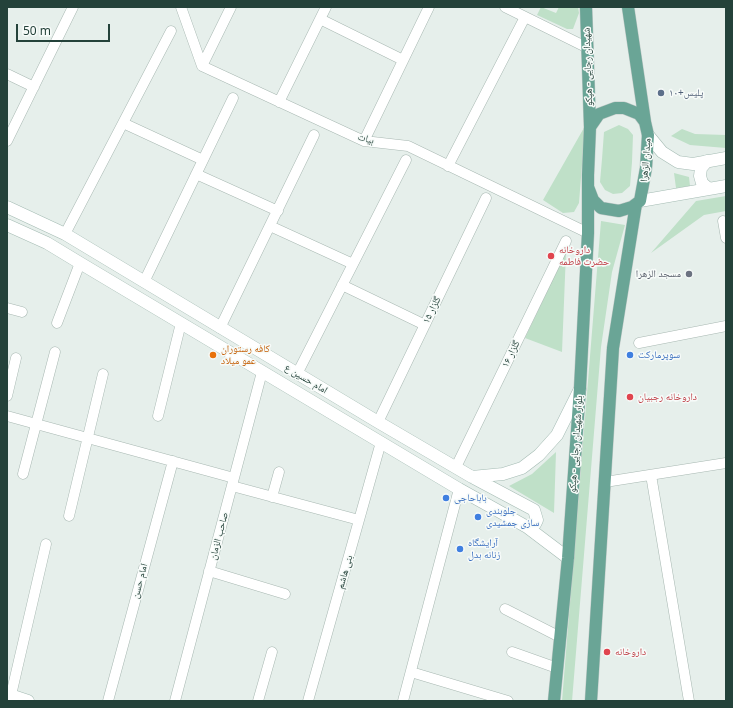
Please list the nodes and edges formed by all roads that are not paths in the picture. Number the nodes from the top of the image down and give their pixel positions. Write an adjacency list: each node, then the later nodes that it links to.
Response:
1 (72, 7): 16 (street)
2 (182, 7): 14 (street)
3 (231, 7): 14 (street)
4 (326, 7): 10 (street)
5 (429, 7): 13 (street)
6 (505, 7): 9 (street)
7 (586, 7): 12 (main road, شهیدان رجایی - هپکو)
8 (628, 7): 19 (main road)
9 (525, 17): 12 (street); 30 (street)
10 (320, 19): 13 (street); 18 (street)
11 (171, 31): 20 (street)
12 (588, 48): 21 (main road, شهیدان رجایی - هپکو)
13 (403, 60): 25 (street)
14 (202, 66): 18 (street, بیات)
15 (7, 74): 16 (street)
16 (34, 87): 24 (street)
17 (233, 98): 27 (street)
18 (279, 102): 25 (street, بیات)
19 (645, 122): 21 (main road); 23 (main road, میدان الزهرا)
20 (123, 123): 27 (street); 43 (street)
21 (590, 127): 33 (main road)
22 (314, 135): 38 (street)
23 (648, 135): 29 (street); 36 (main road, میدان الزهرا)
24 (7, 141)
25 (364, 141): 30 (street, بیات)
26 (726, 158): 29 (street)
27 (203, 160): 31 (street)
28 (406, 160): 47 (street)
29 (707, 161): 34 (street)
30 (448, 166): 42 (street, بیات)
31 (196, 174): 38 (street); 48 (street)
32 (726, 186): 34 (street)
33 (588, 187): 36 (main road); 42 (main road, بلوار شهیدان رجایی - هپکو)
34 (709, 189): 36 (street)
35 (486, 198): 54 (street, گلزار ۱۵)
36 (638, 203): 79 (main road)
37 (7, 207): 43 (street, امام حسین ع)
38 (278, 211): 41 (street)
39 (723, 221): 44 (street)
40 (7, 225): 46 (street, امام حسین ع)
41 (270, 226): 47 (street); 56 (street)
42 (588, 233): 63 (main road, بلوار شهیدان رجایی - هپکو)
43 (65, 234): 48 (street, امام حسین ع)
44 (726, 238)
45 (566, 242): 73 (street, گلزار ۱۶)
46 (80, 263): 52 (street); 53 (street, امام حسین ع)
47 (353, 264): 49 (street)
48 (144, 282): 56 (street, امام حسین ع)
49 (342, 285): 54 (street); 62 (street)
50 (7, 308): 51 (street)
51 (22, 312)
52 (57, 323)
53 (181, 323): 60 (street, امام حسین ع); 66 (street)
54 (425, 325): 67 (street, گلزار ۱۵)
55 (726, 326): 57 (street)
56 (220, 328): 62 (street, امام حسین ع)
57 (639, 343)
58 (55, 352): 68 (street)
59 (16, 358): 64 (street)
60 (262, 372): 70 (street, امام حسین ع); 78 (street, صاحب الزمان)
61 (103, 374): 69 (street)
62 (297, 374): 67 (street, امام حسین ع)
63 (580, 388): 77 (street); 86 (main road, بلوار شهیدان رجایی - هپکو)
64 (7, 396)
65 (7, 416): 68 (street)
66 (158, 416)
67 (378, 422): 73 (street, امام حسین ع)
68 (35, 424): 69 (street); 75 (street)
69 (88, 438): 71 (street); 82 (street)
70 (381, 442): 80 (street, امام حسین ع); 83 (street, بنی هاشم)
71 (173, 461): 78 (street); 98 (street, امام حسن)
72 (726, 464): 76 (street)
73 (456, 467): 77 (street, امام حسین ع)
74 (279, 472): 81 (street)
75 (23, 474)
76 (651, 475): 79 (street); 106 (street)
77 (472, 476): 84 (street, امام حسین ع)
78 (233, 482): 81 (street); 87 (street, صاحب الزمان)
79 (605, 482): 105 (main road)
80 (460, 489): 84 (street, امام حسین ع); 94 (street)
81 (272, 497): 83 (street)
82 (69, 516)
83 (359, 520): 101 (street, بنی هاشم)
84 (527, 527): 86 (street, امام حسین ع)
85 (46, 544): 95 (street)
86 (568, 558): 90 (main road, بلوار شهیدان رجایی - هپکو)
87 (209, 571): 88 (street); 99 (street, صاحب الزمان)
88 (285, 594)
89 (505, 609): 90 (street)
90 (560, 637): 93 (main road, بلوار شهیدان رجایی - هپکو)
91 (272, 652): 100 (street)
92 (512, 652): 93 (street)
93 (557, 668): 104 (main road, بلوار شهیدان رجایی - هپکو)
94 (411, 672): 96 (street); 102 (street)
95 (9, 695): 97 (street)
96 (494, 699): 103 (street)
97 (27, 701)
98 (108, 701)
99 (175, 701)
100 (258, 701)
101 (308, 701)
102 (403, 701)
103 (508, 701)
104 (554, 701)
105 (591, 701)
106 (689, 701)

